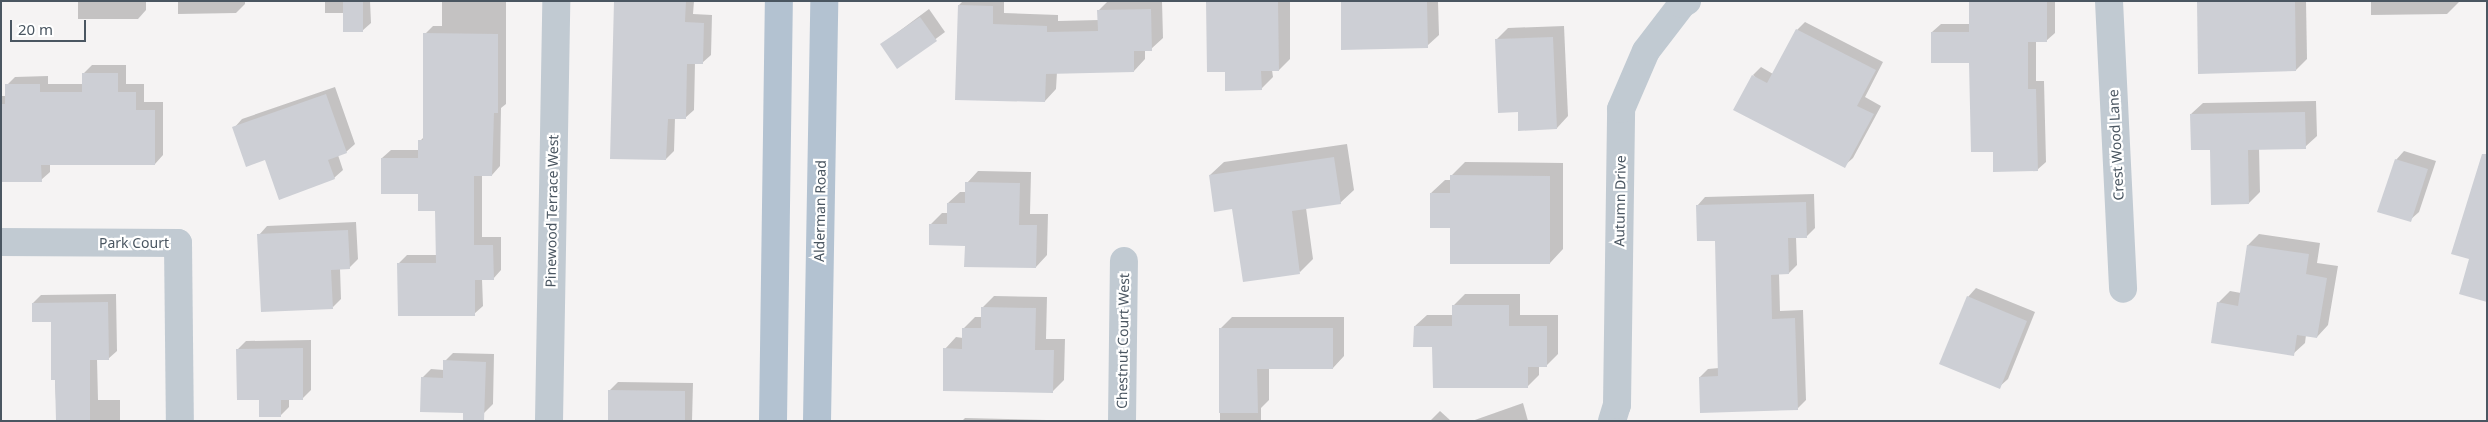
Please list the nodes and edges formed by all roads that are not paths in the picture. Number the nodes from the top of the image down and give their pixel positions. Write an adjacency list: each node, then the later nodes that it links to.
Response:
1 (556, 1): 10 (street, Pinewood Terrace West)
2 (779, 1): 11 (main road)
3 (824, 1): 12 (main road, Alderman Road)
4 (2109, 1): 8 (street, Crest Wood Lane)
5 (1682, 2): 14 (street, Autumn Drive)
6 (1, 242): 9 (street, Park Court)
7 (1124, 261): 13 (street, Chestnut Court West)
8 (2123, 289)
9 (180, 421)
10 (548, 421)
11 (773, 421)
12 (816, 421)
13 (1122, 421)
14 (1612, 421)

